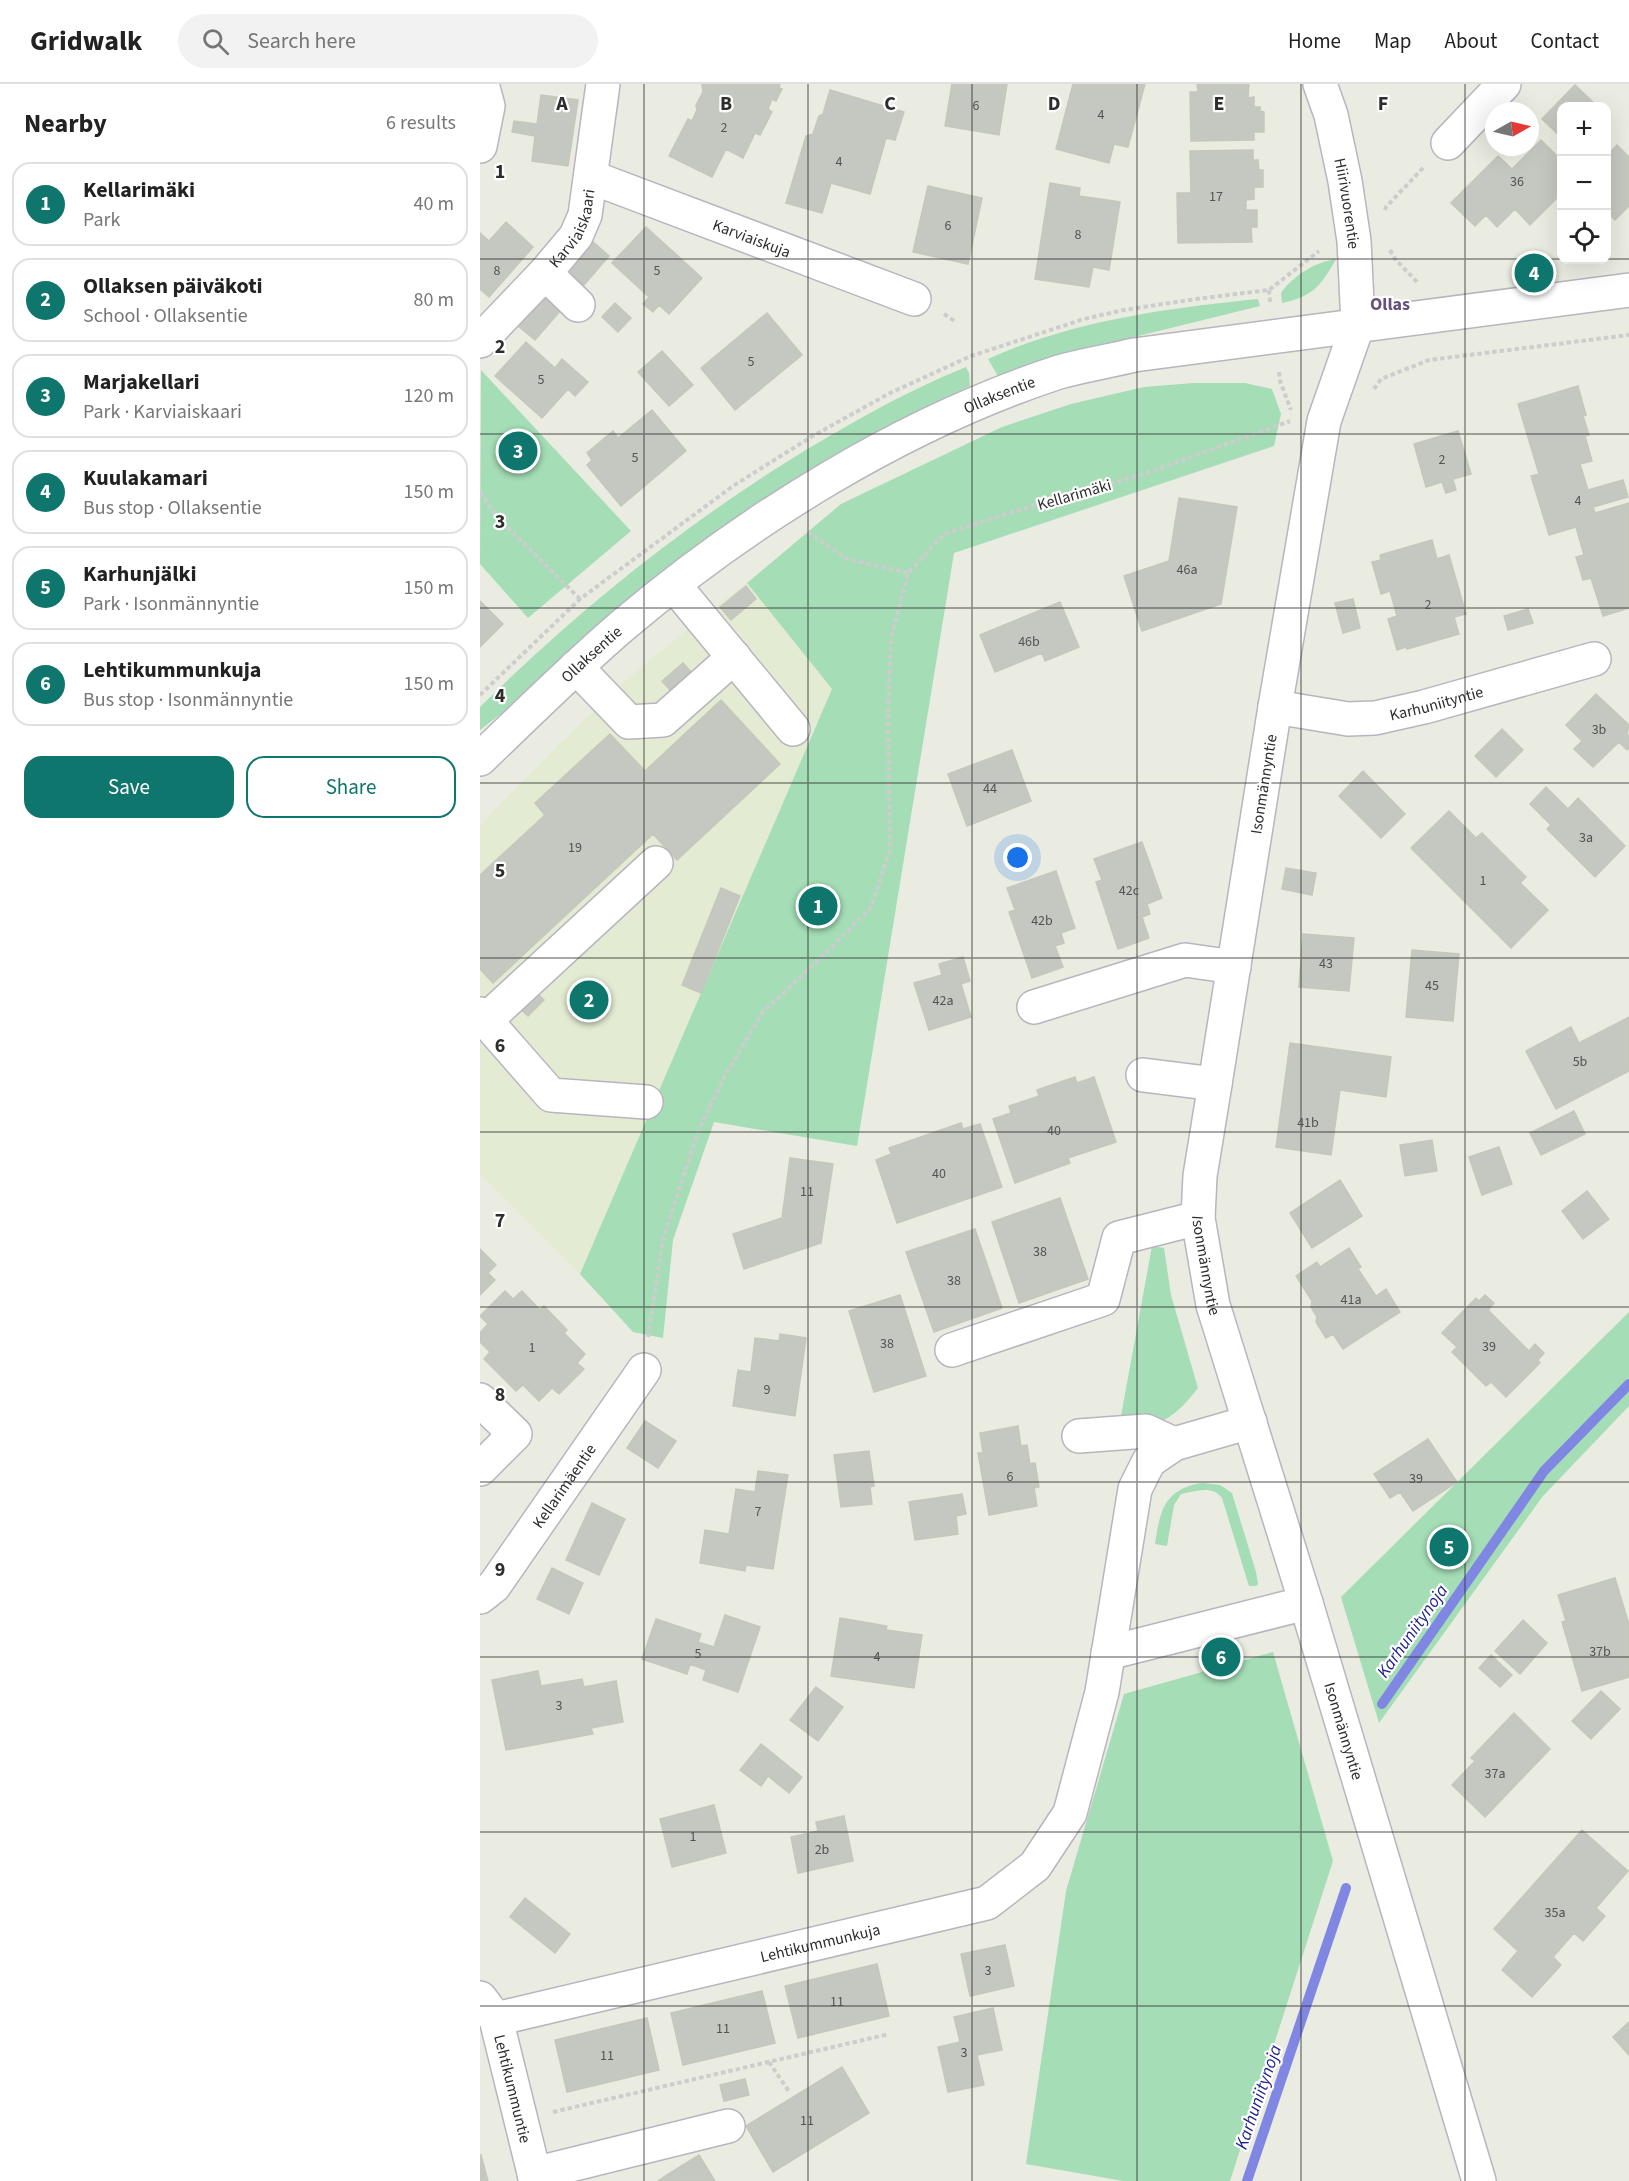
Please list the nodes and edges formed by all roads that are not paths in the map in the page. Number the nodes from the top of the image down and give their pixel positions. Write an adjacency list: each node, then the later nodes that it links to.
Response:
1 (482, 84): 6 (street)
2 (603, 84): 7 (street, Karviaiskaari)
3 (1320, 84): 12 (street, Hiirivuorentie)
4 (1504, 84): 5 (street)
5 (1448, 143)
6 (480, 146)
7 (591, 177): 8 (street, Karviaiskaari); 10 (street, Karviaiskuja)
8 (545, 273): 11 (street); 13 (street, Karviaiskaari)
9 (1629, 290): 12 (street, Ollaksentie)
10 (914, 299)
11 (578, 305)
12 (1358, 324): 14 (street, Ollaksentie); 18 (street, Isonmännyntie)
13 (480, 341)
14 (674, 585): 15 (street); 17 (street, Ollaksentie)
15 (734, 657): 17 (street); 19 (street)
16 (1594, 659): 18 (street, Karhuniityntie)
17 (576, 667): 20 (street, Ollaksentie)
18 (1275, 707): 22 (street, Isonmännyntie)
19 (793, 729)
20 (480, 759)
21 (656, 863): 24 (street)
22 (1234, 967): 23 (street); 26 (street, Isonmännyntie)
23 (1034, 1007)
24 (483, 1017): 27 (street)
25 (1143, 1075): 26 (street)
26 (1215, 1084): 28 (street, Isonmännyntie)
27 (646, 1102)
28 (1198, 1218): 29 (street); 32 (street, Isonmännyntie)
29 (952, 1350)
30 (644, 1370): 36 (street, Kellarimäentie)
31 (480, 1400): 35 (street)
32 (1250, 1422): 34 (street, Lehtikummunkuja); 37 (street, Isonmännyntie)
33 (1079, 1436): 34 (street)
34 (1174, 1444): 38 (street, Lehtikummunkuja)
35 (480, 1469)
36 (480, 1597)
37 (1306, 1603): 38 (street); 42 (street, Isonmännyntie)
38 (1108, 1653): 39 (street, Lehtikummunkuja)
39 (488, 2009): 41 (street, Lehtikummuntie)
40 (728, 2126): 41 (street)
41 (535, 2178)
42 (1479, 2181)

